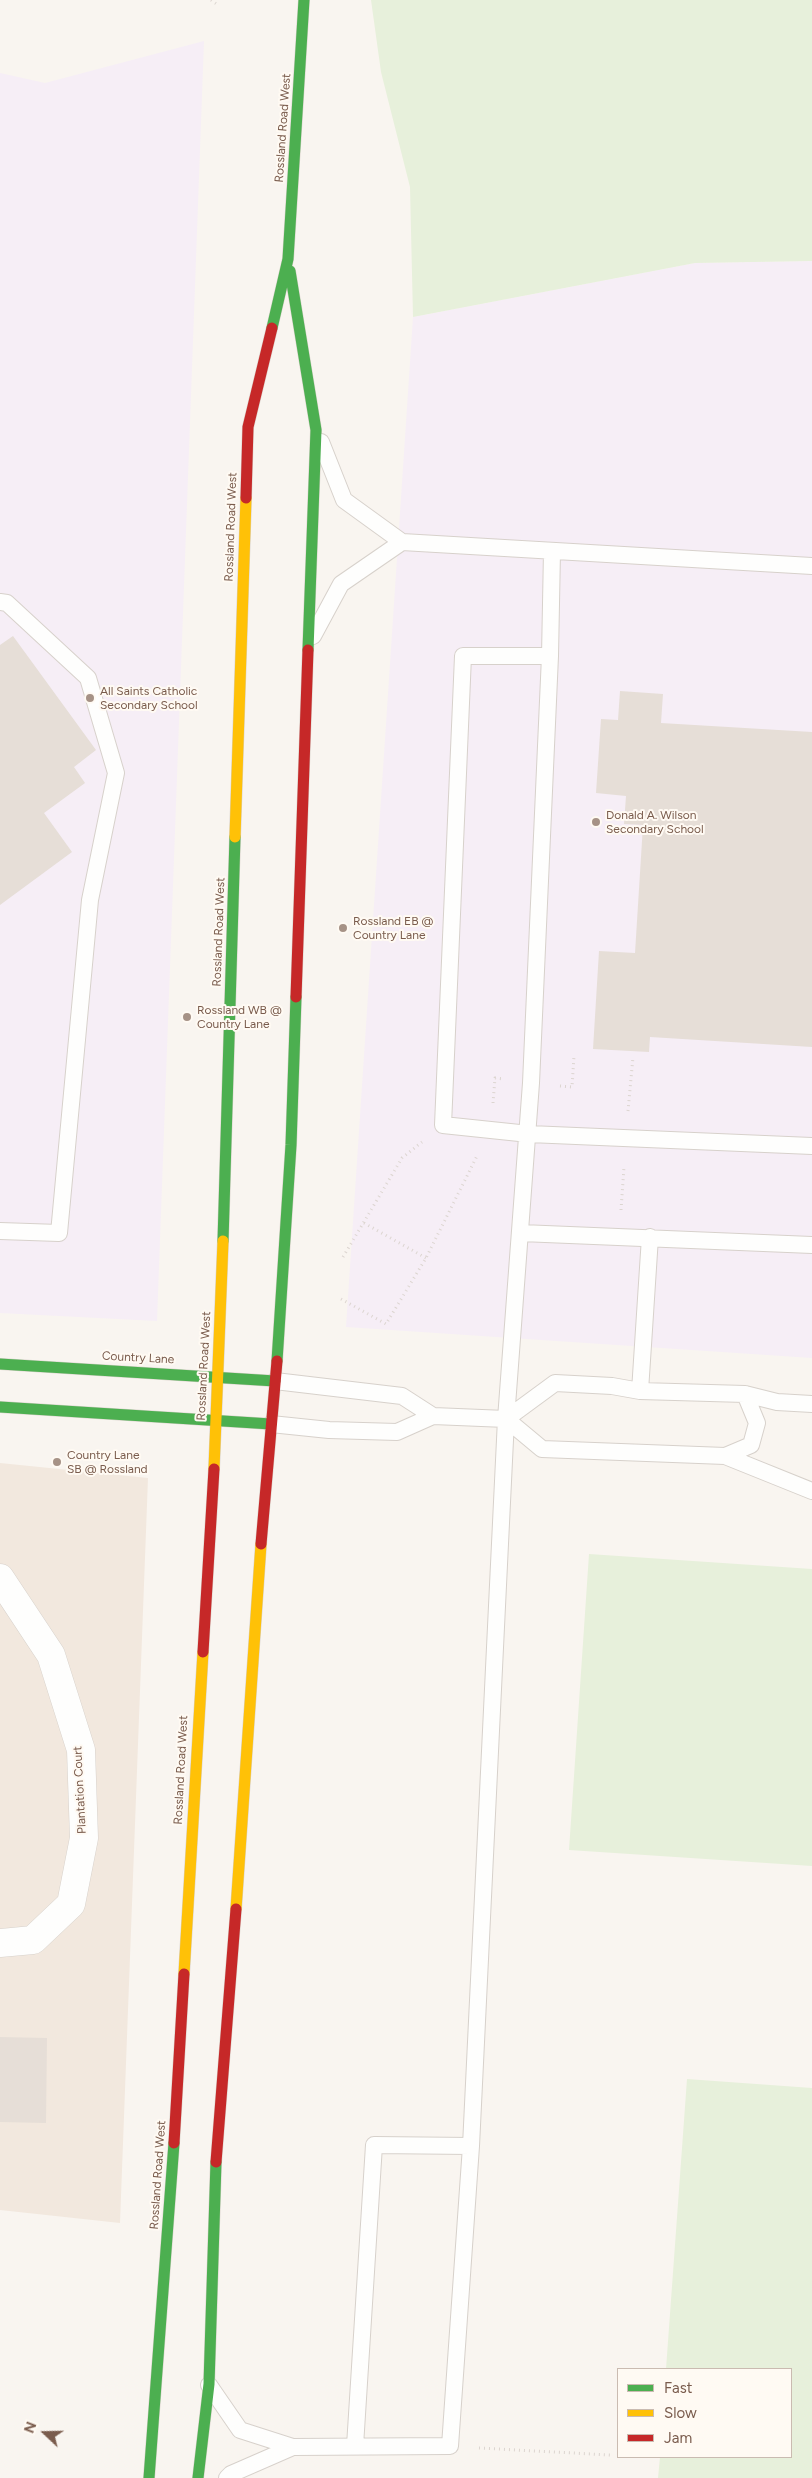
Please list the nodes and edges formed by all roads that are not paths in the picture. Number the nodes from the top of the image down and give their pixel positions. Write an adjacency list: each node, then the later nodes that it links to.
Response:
1 (304, 0): 2 (main road, Rossland Road West)
2 (288, 259): 3 (main road, Rossland Road West); 17 (main road, Rossland Road West)
3 (316, 430): 4 (lane); 8 (main road, Rossland Road West)
4 (402, 542): 5 (lane); 8 (lane)
5 (552, 552): 6 (lane); 9 (lane)
6 (812, 566)
7 (0, 602): 12 (lane)
8 (307, 648): 18 (main road, Rossland Road West)
9 (550, 656): 10 (lane); 10 (lane)
10 (529, 1134): 11 (lane); 13 (lane)
11 (812, 1146)
12 (0, 1231)
13 (521, 1233): 14 (lane); 24 (lane)
14 (650, 1238): 15 (lane); 19 (lane)
15 (812, 1245)
16 (0, 1364): 17 (main road, Country Lane)
17 (219, 1376): 18 (main road, Country Lane); 25 (main road, Rossland Road West)
18 (275, 1381): 23 (lane); 26 (main road, Rossland Road West)
19 (640, 1391): 20 (lane); 24 (lane)
20 (745, 1394): 21 (lane); 27 (lane)
21 (812, 1404)
22 (0, 1407): 25 (main road)
23 (433, 1416): 24 (lane); 26 (lane)
24 (506, 1419): 27 (lane); 31 (lane)
25 (216, 1420): 26 (main road); 35 (main road, Rossland Road West)
26 (271, 1424): 32 (main road, Rossland Road West)
27 (725, 1456): 28 (lane)
28 (812, 1491)
29 (0, 1578): 30 (street, Plantation Court)
30 (0, 1943)
31 (471, 2146): 33 (lane); 33 (lane)
32 (209, 2384): 34 (lane); 36 (main road, Rossland Road West)
33 (355, 2446): 34 (lane)
34 (293, 2447): 37 (lane)
35 (149, 2478)
36 (198, 2478)
37 (228, 2478)

